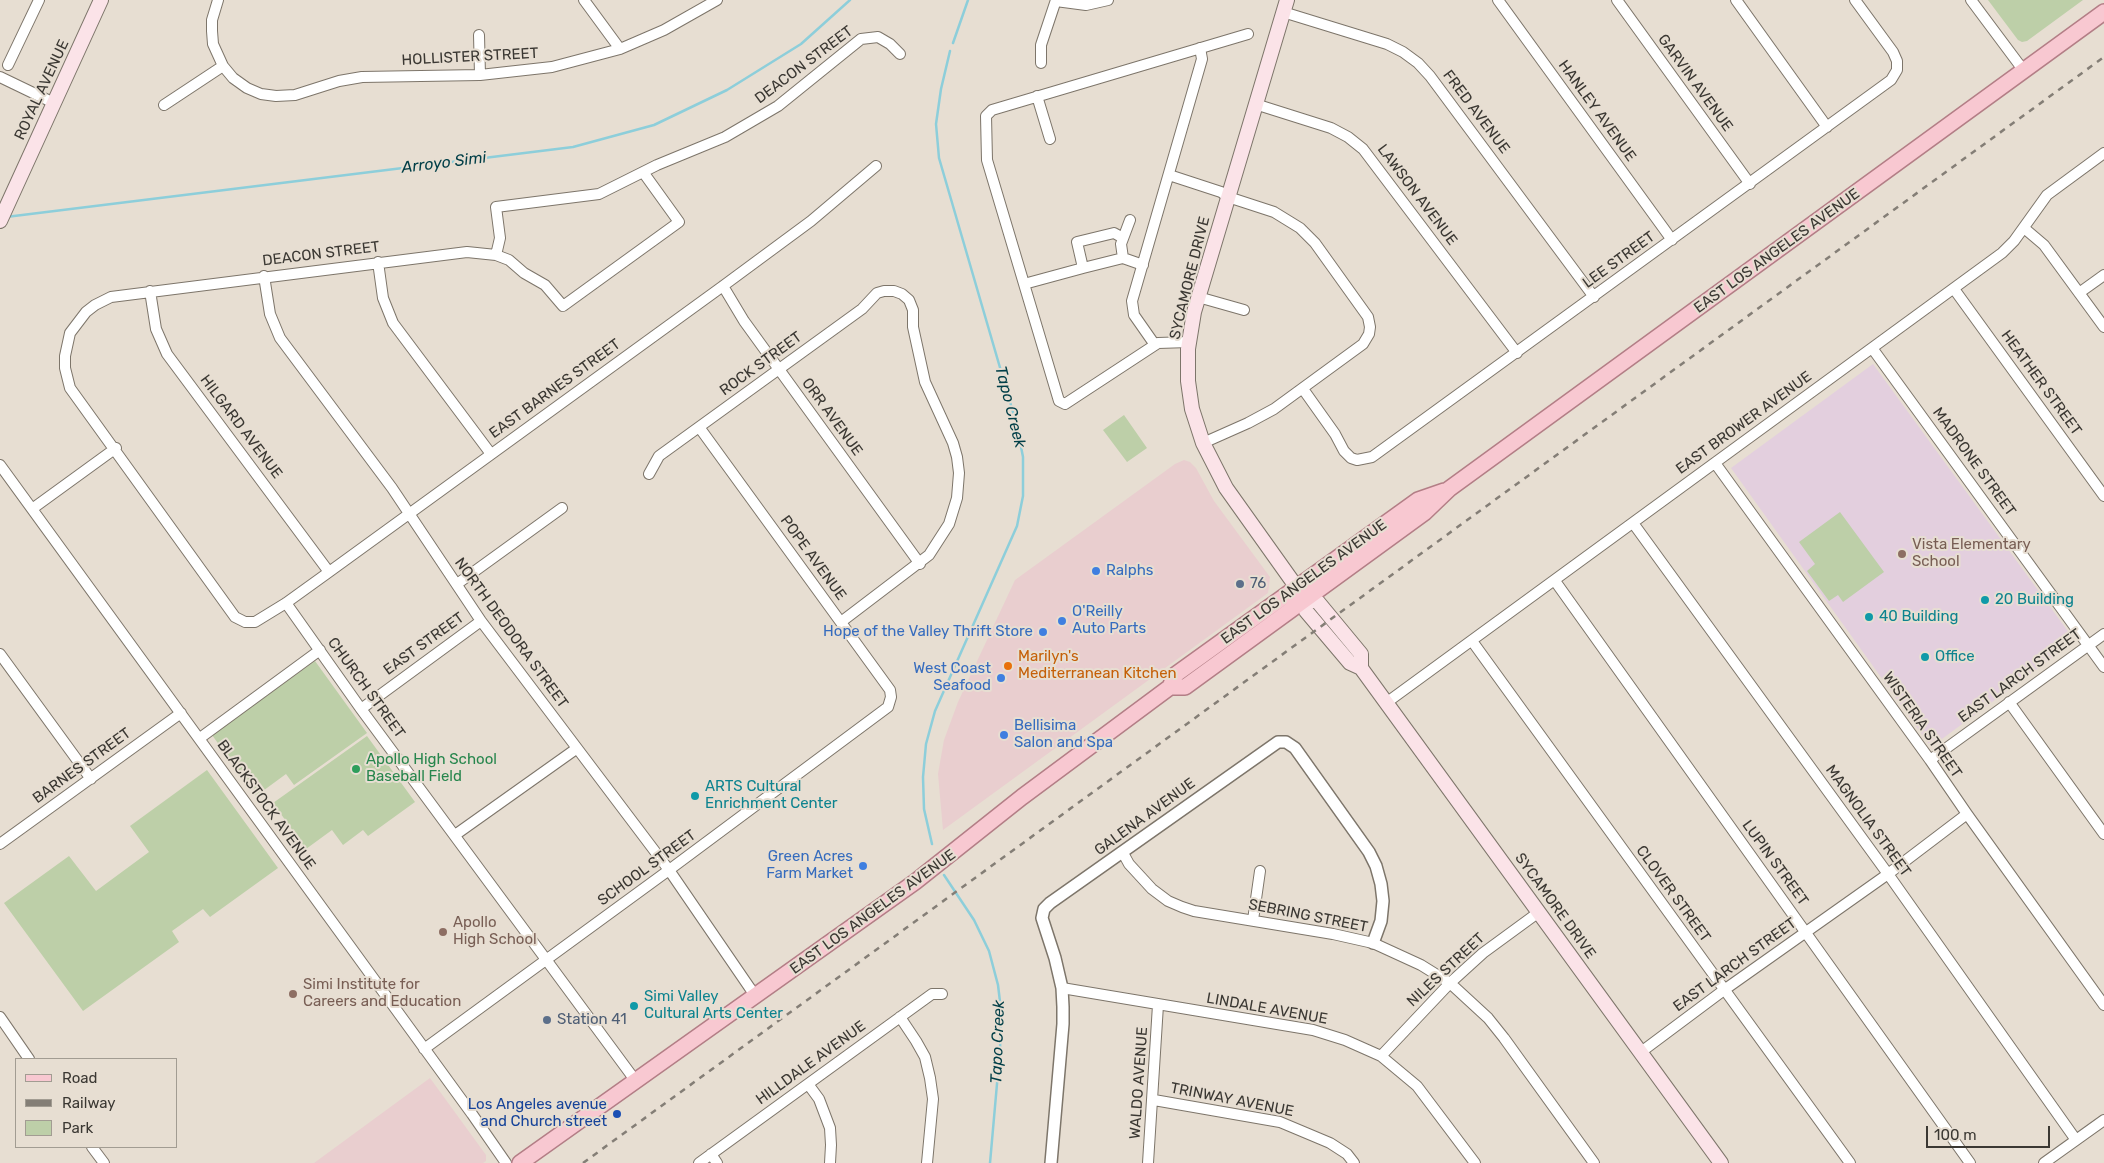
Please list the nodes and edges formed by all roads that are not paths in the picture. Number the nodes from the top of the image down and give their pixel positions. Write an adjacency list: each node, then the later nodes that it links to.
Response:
1 (39, 0): 21 (street)
2 (100, 0): 27 (main road, ROYAL AVENUE)
3 (218, 0): 22 (street)
4 (584, 0): 18 (street)
5 (1108, 0): 11 (street)
6 (1498, 0): 42 (street, HANLEY AVENUE)
7 (1617, 0): 36 (street, GARVIN AVENUE)
8 (1736, 0): 30 (street)
9 (1855, 0): 30 (street, LEE STREET)
10 (1971, 0): 23 (street)
11 (1056, 1): 20 (street)
12 (711, 2): 18 (street, HOLLISTER STREET)
13 (1285, 6): 28 (main road, SYCAMORE DRIVE); 56 (street, FRED AVENUE)
14 (2104, 12): 23 (main road, EAST LOS ANGELES AVENUE)
15 (1248, 34): 17 (street)
16 (479, 35): 24 (street)
17 (1200, 48): 26 (street); 35 (street)
18 (620, 49): 24 (street, HOLLISTER STREET)
19 (900, 54): 34 (street, DEACON STREET)
20 (1041, 63)
21 (8, 66)
22 (223, 66): 24 (street, HOLLISTER STREET); 29 (street)
23 (2024, 71): 81 (main road, EAST LOS ANGELES AVENUE)
24 (480, 75)
25 (0, 77): 27 (street)
26 (1037, 96): 31 (street); 50 (street)
27 (54, 103): 39 (main road, ROYAL AVENUE)
28 (1255, 104): 37 (main road, SYCAMORE DRIVE); 62 (street, LAWSON AVENUE)
29 (164, 106)
30 (1827, 127): 36 (street, LEE STREET)
31 (1050, 139)
32 (2104, 153): 40 (street, EAST BROWER AVENUE)
33 (876, 166): 51 (street, EAST BARNES STREET)
34 (643, 172): 43 (street, DEACON STREET); 43 (street, DEACON STREET)
35 (1169, 175): 37 (street); 46 (street)
36 (1750, 184): 42 (street, LEE STREET)
37 (1228, 198): 55 (main road, SYCAMORE DRIVE); 64 (street)
38 (1130, 220): 41 (street)
39 (0, 221)
40 (2024, 228): 52 (street, EAST BROWER AVENUE); 54 (street)
41 (1123, 238): 44 (street); 47 (street)
42 (1672, 240): 56 (street, LEE STREET)
43 (496, 255): 45 (street, DEACON STREET)
44 (1123, 258): 46 (street); 47 (street)
45 (378, 262): 49 (street, DEACON STREET); 68 (street)
46 (1143, 265): 60 (street)
47 (1083, 268): 50 (street)
48 (2104, 275): 54 (street)
49 (264, 276): 53 (street, DEACON STREET); 75 (street, NORTH DEODORA STREET)
50 (1024, 284): 60 (street)
51 (723, 286): 63 (street, ORR AVENUE); 68 (street, EAST BARNES STREET)
52 (1954, 289): 61 (street, EAST BROWER AVENUE); 72 (street, HEATHER STREET)
53 (150, 291): 67 (street); 78 (street, HILGARD AVENUE)
54 (2079, 293): 58 (street)
55 (1198, 297): 57 (street); 59 (main road, SYCAMORE DRIVE)
56 (1594, 297): 62 (street, LEE STREET)
57 (1244, 310)
58 (2104, 327)
59 (1189, 342): 60 (street); 66 (main road, SYCAMORE DRIVE)
60 (1155, 345)
61 (1872, 348): 69 (street, EAST BROWER AVENUE); 87 (street, MADRONE STREET)
62 (1516, 353): 64 (street, LEE STREET)
63 (778, 370): 65 (street, ROCK STREET); 77 (street, ORR AVENUE); 77 (street, ROCK STREET)
64 (1303, 390): 66 (street)
65 (699, 427): 71 (street, ROCK STREET); 84 (street, POPE AVENUE)
66 (1202, 443): 81 (main road, SYCAMORE DRIVE)
67 (116, 448): 74 (street); 82 (street, EAST BARNES STREET)
68 (491, 454): 75 (street, EAST BARNES STREET)
69 (1715, 463): 76 (street, EAST BROWER AVENUE); 98 (street, WISTERIA STREET)
70 (0, 465): 74 (street, BLACKSTOCK AVENUE)
71 (649, 474)
72 (2104, 496)
73 (562, 508): 80 (street)
74 (32, 509): 95 (street, BLACKSTOCK AVENUE)
75 (408, 514): 78 (street, EAST BARNES STREET); 80 (street, NORTH DEODORA STREET)
76 (1633, 523): 79 (street, EAST BROWER AVENUE); 107 (street, MAGNOLIA STREET)
77 (920, 564): 84 (street)
78 (329, 572): 82 (street, EAST BARNES STREET)
79 (1555, 581): 86 (street, EAST BROWER AVENUE); 110 (street, LUPIN STREET)
80 (457, 584): 83 (street, NORTH DEODORA STREET)
81 (1301, 593): 92 (main road, SYCAMORE DRIVE); 117 (main road, EAST LOS ANGELES AVENUE)
82 (286, 603): 88 (street, CHURCH STREET)
83 (481, 621): 93 (street, EAST STREET); 97 (street, NORTH DEODORA STREET)
84 (841, 622): 94 (street, POPE AVENUE)
85 (2104, 634): 87 (street, EAST LARCH STREET)
86 (1472, 641): 92 (street, EAST BROWER AVENUE); 115 (street, CLOVER STREET)
87 (2088, 645): 90 (street, MADRONE STREET); 91 (street, EAST LARCH STREET)
88 (320, 650): 93 (street, CHURCH STREET); 96 (street)
89 (0, 654): 99 (street)
90 (2104, 667)
91 (2009, 702): 98 (street, EAST LARCH STREET); 101 (street)
92 (1386, 703): 108 (main road, SYCAMORE DRIVE)
93 (361, 709): 102 (street, CHURCH STREET)
94 (886, 709): 105 (street, SCHOOL STREET)
95 (181, 713): 96 (street, BLACKSTOCK AVENUE); 99 (street, BARNES STREET)
96 (200, 738): 122 (street, BLACKSTOCK AVENUE)
97 (576, 749): 102 (street); 105 (street, NORTH DEODORA STREET)
98 (1930, 760): 100 (street, WISTERIA STREET)
99 (91, 779): 103 (street, BARNES STREET)
100 (1967, 814): 107 (street, EAST LARCH STREET); 119 (street, WISTERIA STREET)
101 (2104, 834)
102 (455, 836): 112 (street, CHURCH STREET)
103 (2, 840)
104 (1123, 853): 109 (street, SEBRING STREET); 111 (street, GALENA AVENUE); 114 (street, GALENA AVENUE)
105 (669, 870): 112 (street, SCHOOL STREET); 117 (street, NORTH DEODORA STREET)
106 (1260, 871): 109 (street)
107 (1888, 874): 110 (street, EAST LARCH STREET); 130 (street, MAGNOLIA STREET)
108 (1539, 912): 113 (street, NILES STREET); 123 (main road, SYCAMORE DRIVE)
109 (1253, 920): 111 (street, SEBRING STREET)
110 (1806, 932): 115 (street, EAST LARCH STREET); 146 (street, LUPIN STREET)
111 (1373, 943): 113 (street, SEBRING STREET)
112 (547, 960): 122 (street, SCHOOL STREET); 126 (street, CHURCH STREET)
113 (1450, 983): 124 (street, NILES STREET); 143 (street, SEBRING STREET)
114 (1062, 988): 118 (street, LINDALE AVENUE); 139 (street, GALENA AVENUE)
115 (1724, 990): 123 (street, EAST LARCH STREET); 145 (street, CLOVER STREET)
116 (942, 994): 120 (street, HILLDALE AVENUE)
117 (756, 997): 126 (main road, EAST LOS ANGELES AVENUE)
118 (1158, 1005): 124 (street, LINDALE AVENUE); 128 (street, WALDO AVENUE)
119 (2104, 1005)
120 (900, 1017): 127 (street, HILLDALE AVENUE); 138 (street)
121 (0, 1018): 125 (street)
122 (424, 1049): 134 (street, BLACKSTOCK AVENUE)
123 (1641, 1052): 144 (main road, SYCAMORE DRIVE)
124 (1381, 1056): 142 (street, LINDALE AVENUE)
125 (28, 1058)
126 (635, 1080): 135 (main road, EAST LOS ANGELES AVENUE)
127 (808, 1084): 132 (street, HILLDALE AVENUE); 137 (street)
128 (1154, 1100): 140 (street, WALDO AVENUE); 141 (street, TRINWAY AVENUE)
129 (2104, 1120): 130 (street)
130 (2076, 1140): 147 (street)
131 (93, 1148): 133 (street)
132 (714, 1158): 136 (street, HILLDALE AVENUE)
133 (104, 1163)
134 (506, 1163)
135 (520, 1163)
136 (699, 1163)
137 (830, 1163)
138 (927, 1163)
139 (1051, 1163)
140 (1148, 1163)
141 (1354, 1163)
142 (1475, 1163)
143 (1594, 1163)
144 (1721, 1163)
145 (1850, 1163)
146 (1970, 1163)
147 (2044, 1163)

